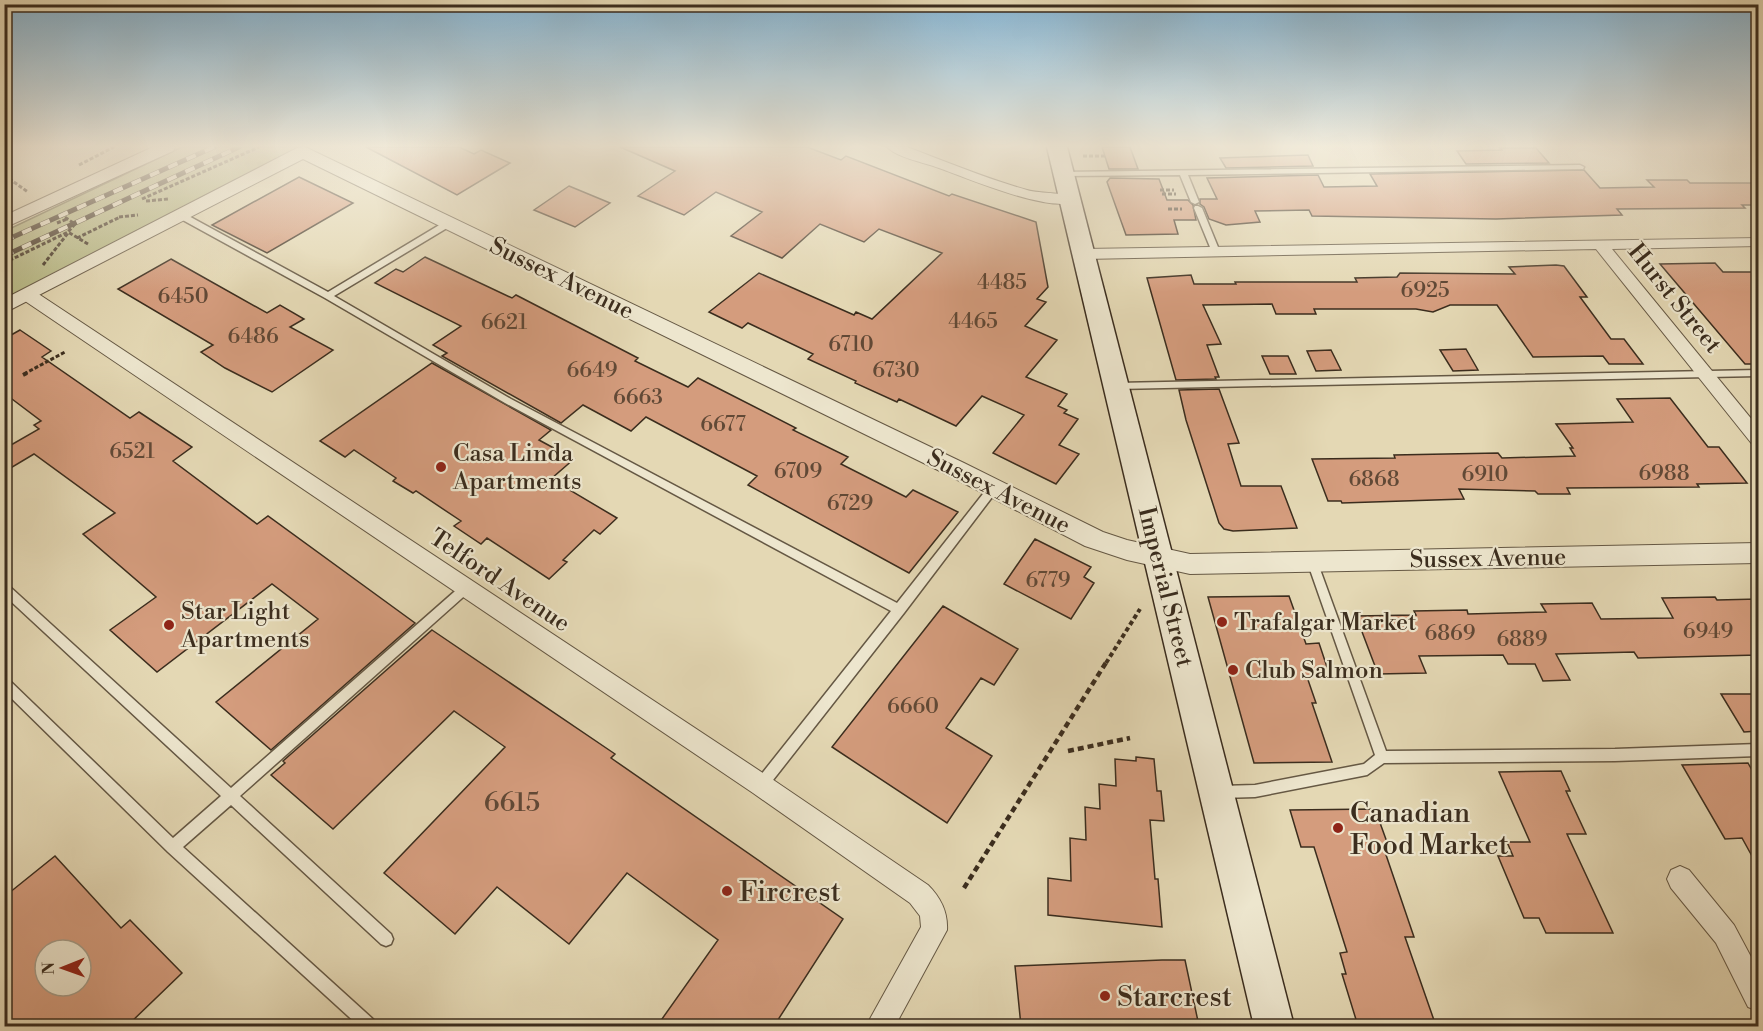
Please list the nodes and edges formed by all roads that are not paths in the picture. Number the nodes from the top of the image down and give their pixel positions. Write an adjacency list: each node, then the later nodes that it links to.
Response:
1 (34, 195): 9 (street)
2 (64, 195): 11 (street)
3 (222, 195): 10 (street)
4 (395, 195): 12 (street, Sussex Avenue)
5 (1030, 195): 8 (street)
6 (1069, 195): 8 (main road, Imperial Street)
7 (1193, 195): 15 (lane)
8 (1070, 199): 16 (main road, Imperial Street)
9 (4, 209)
10 (182, 216): 17 (street); 18 (lane)
11 (4, 223)
12 (449, 223): 18 (lane); 24 (street, Sussex Avenue)
13 (1758, 242): 14 (street)
14 (1600, 244): 15 (street); 21 (street, Hurst Street)
15 (1216, 252): 16 (street)
16 (1084, 254): 22 (main road, Imperial Street)
17 (28, 295): 19 (street); 29 (street, Telford Avenue)
18 (328, 296): 30 (lane)
19 (4, 307)
20 (1758, 373): 21 (lane)
21 (1706, 374): 22 (lane); 23 (street, Hurst Street)
22 (1117, 387): 26 (main road, Imperial Street)
23 (1758, 439)
24 (994, 488): 26 (street, Sussex Avenue); 30 (lane)
25 (1758, 553): 27 (street, Sussex Avenue)
26 (1158, 557): 27 (street, Sussex Avenue); 35 (main road, Imperial Street)
27 (1312, 561): 33 (lane)
28 (4, 588): 36 (lane)
29 (466, 588): 34 (street, Telford Avenue); 36 (lane)
30 (900, 610): 34 (lane)
31 (4, 684): 37 (lane)
32 (1758, 750): 33 (lane)
33 (1382, 757): 35 (lane)
34 (761, 785): 42 (street, Telford Avenue)
35 (1216, 792): 43 (main road, Imperial Street)
36 (230, 796): 37 (lane); 39 (lane)
37 (172, 847): 41 (lane)
38 (1680, 879): 40 (street)
39 (386, 939)
40 (1758, 998)
41 (370, 1026)
42 (880, 1026)
43 (1274, 1026)

